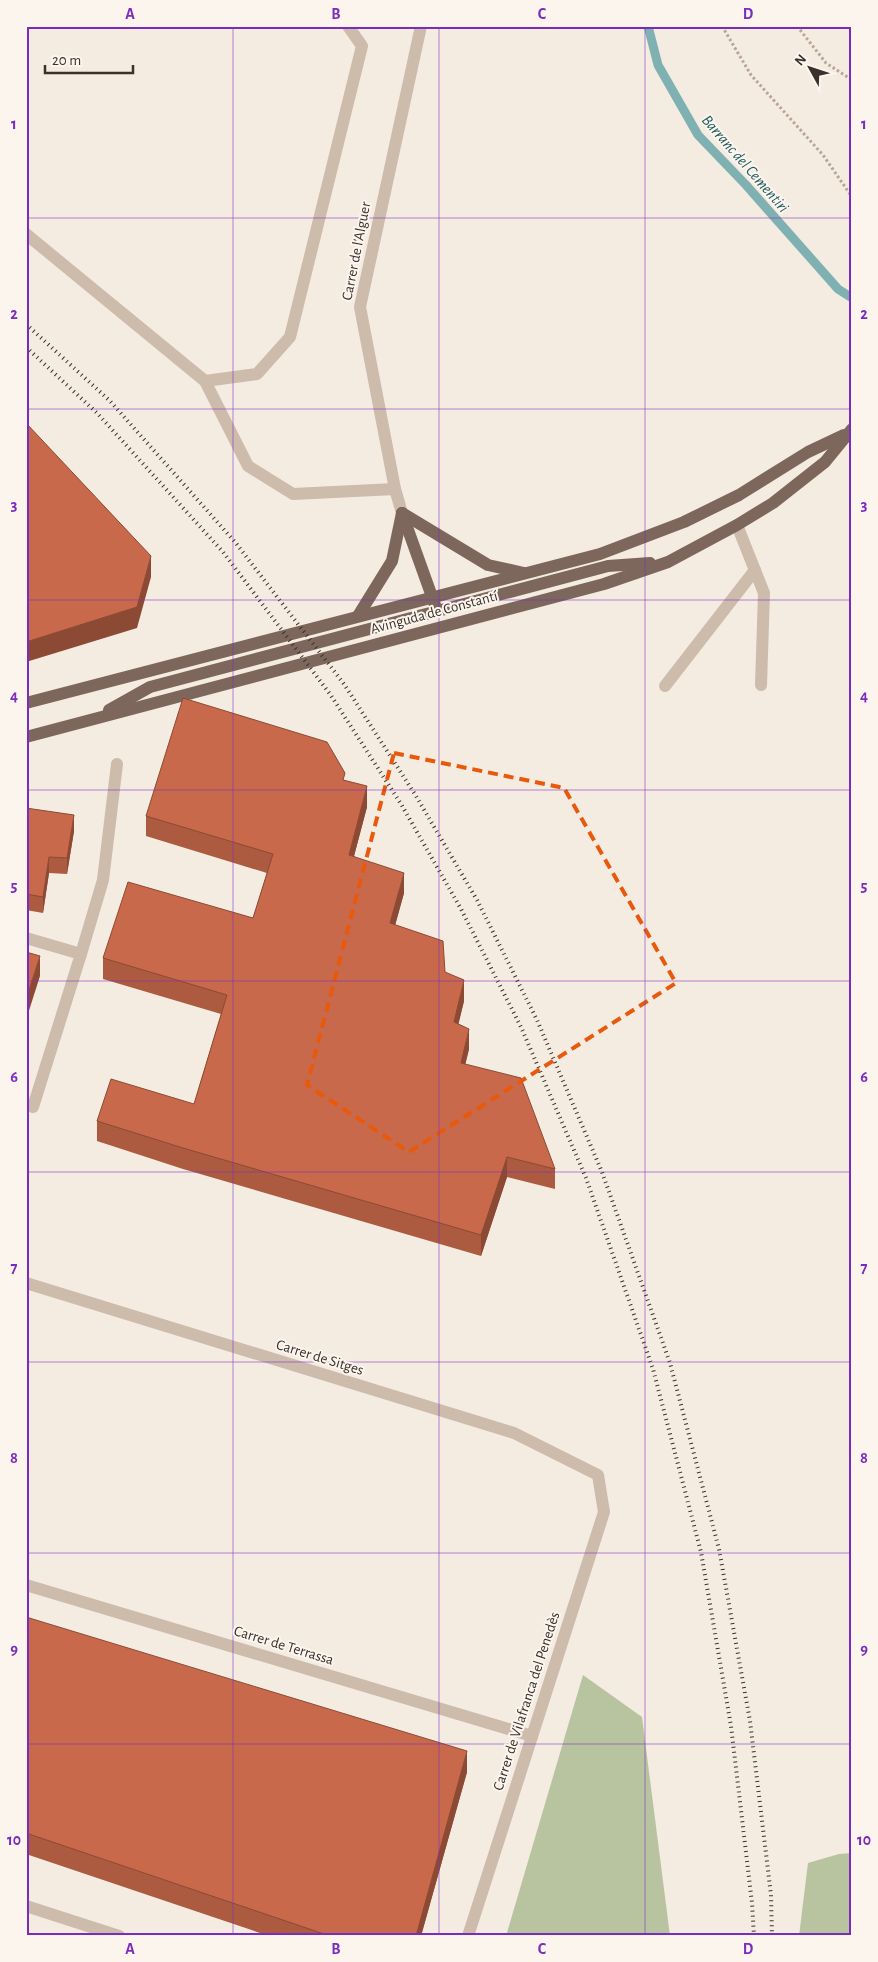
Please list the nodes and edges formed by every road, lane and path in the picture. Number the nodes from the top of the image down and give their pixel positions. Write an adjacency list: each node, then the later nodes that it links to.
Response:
1 (348, 26): 8 (street)
2 (421, 26): 10 (street, Carrer de l'Alguer)
3 (722, 26): 6 (path)
4 (797, 26): 5 (path)
5 (852, 80)
6 (852, 197)
7 (26, 234): 8 (street)
8 (205, 381): 10 (street)
9 (850, 433): 12 (main road, Avinguda de Constantí); 15 (main road)
10 (395, 489): 11 (street, Carrer de l'Alguer)
11 (402, 513): 15 (main road); 16 (main road); 18 (main road)
12 (737, 525): 13 (main road, Avinguda de Constantí); 14 (street)
13 (668, 562): 17 (main road); 22 (main road, Avinguda de Constantí)
14 (755, 570): 19 (street); 20 (street)
15 (526, 574): 16 (main road)
16 (433, 597): 17 (main road); 18 (main road)
17 (437, 612): 22 (main road)
18 (358, 616): 21 (main road)
19 (761, 684)
20 (666, 686)
21 (26, 703)
22 (94, 719): 23 (main road, Avinguda de Constantí)
23 (26, 737)
24 (117, 764): 26 (street)
25 (26, 938): 26 (street)
26 (81, 954): 27 (street)
27 (33, 1106)
28 (26, 1283): 29 (street, Carrer de Sitges)
29 (598, 1475): 31 (street, Carrer de Vilafranca del Penedès)
30 (26, 1585): 31 (street, Carrer de Terrassa)
31 (532, 1736): 34 (street, Carrer de Vilafranca del Penedès)
32 (26, 1906): 33 (street)
33 (119, 1936)
34 (468, 1936)

